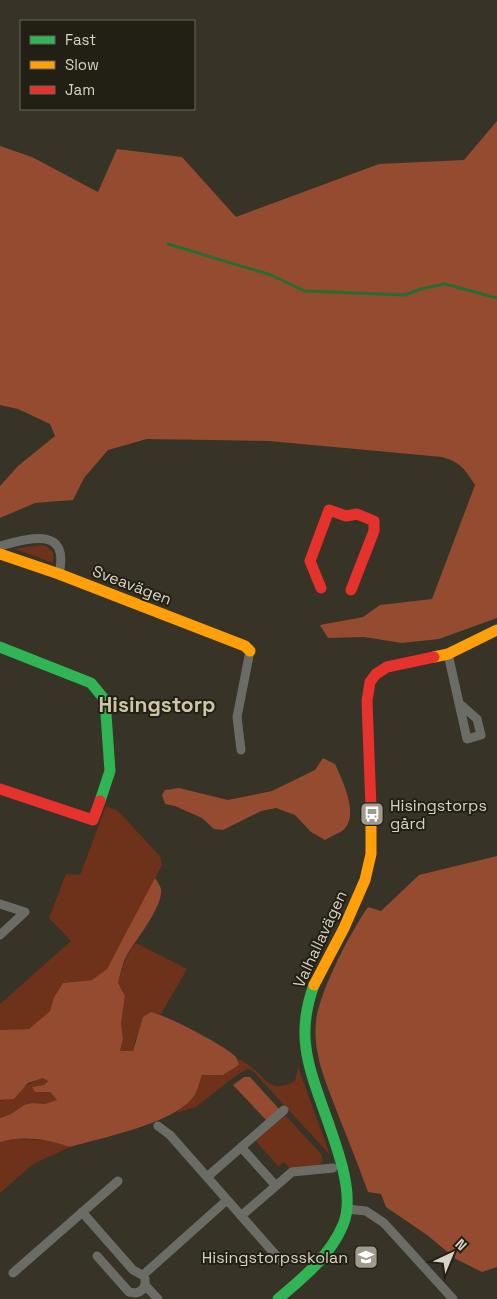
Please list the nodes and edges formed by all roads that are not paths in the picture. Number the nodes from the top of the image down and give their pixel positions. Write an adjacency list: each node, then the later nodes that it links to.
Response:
1 (0, 546): 3 (street)
2 (0, 554): 3 (street, Sveavägen)
3 (59, 574): 8 (street, Sveavägen)
4 (321, 588): 5 (street)
5 (351, 590)
6 (497, 630): 9 (street)
7 (0, 647): 12 (street)
8 (250, 651): 11 (street)
9 (448, 654): 10 (street); 23 (street, Valhallavägen)
10 (460, 704)
11 (241, 750)
12 (0, 788)
13 (0, 904): 14 (street)
14 (0, 935)
15 (284, 1110): 17 (street)
16 (158, 1126): 19 (street)
17 (241, 1147): 19 (street); 21 (street)
18 (333, 1168): 21 (street)
19 (207, 1177): 22 (street)
20 (118, 1181): 24 (street)
21 (276, 1186): 25 (street)
22 (227, 1200): 25 (street); 29 (street)
23 (347, 1209): 33 (street, Valhallavägen); 34 (street)
24 (82, 1212): 28 (street); 29 (street)
25 (241, 1216): 27 (street)
26 (97, 1256): 31 (street)
27 (281, 1261)
28 (13, 1273)
29 (143, 1275): 30 (street)
30 (145, 1284): 31 (street); 32 (street)
31 (129, 1296)
32 (158, 1299)
33 (278, 1299)
34 (453, 1299)

